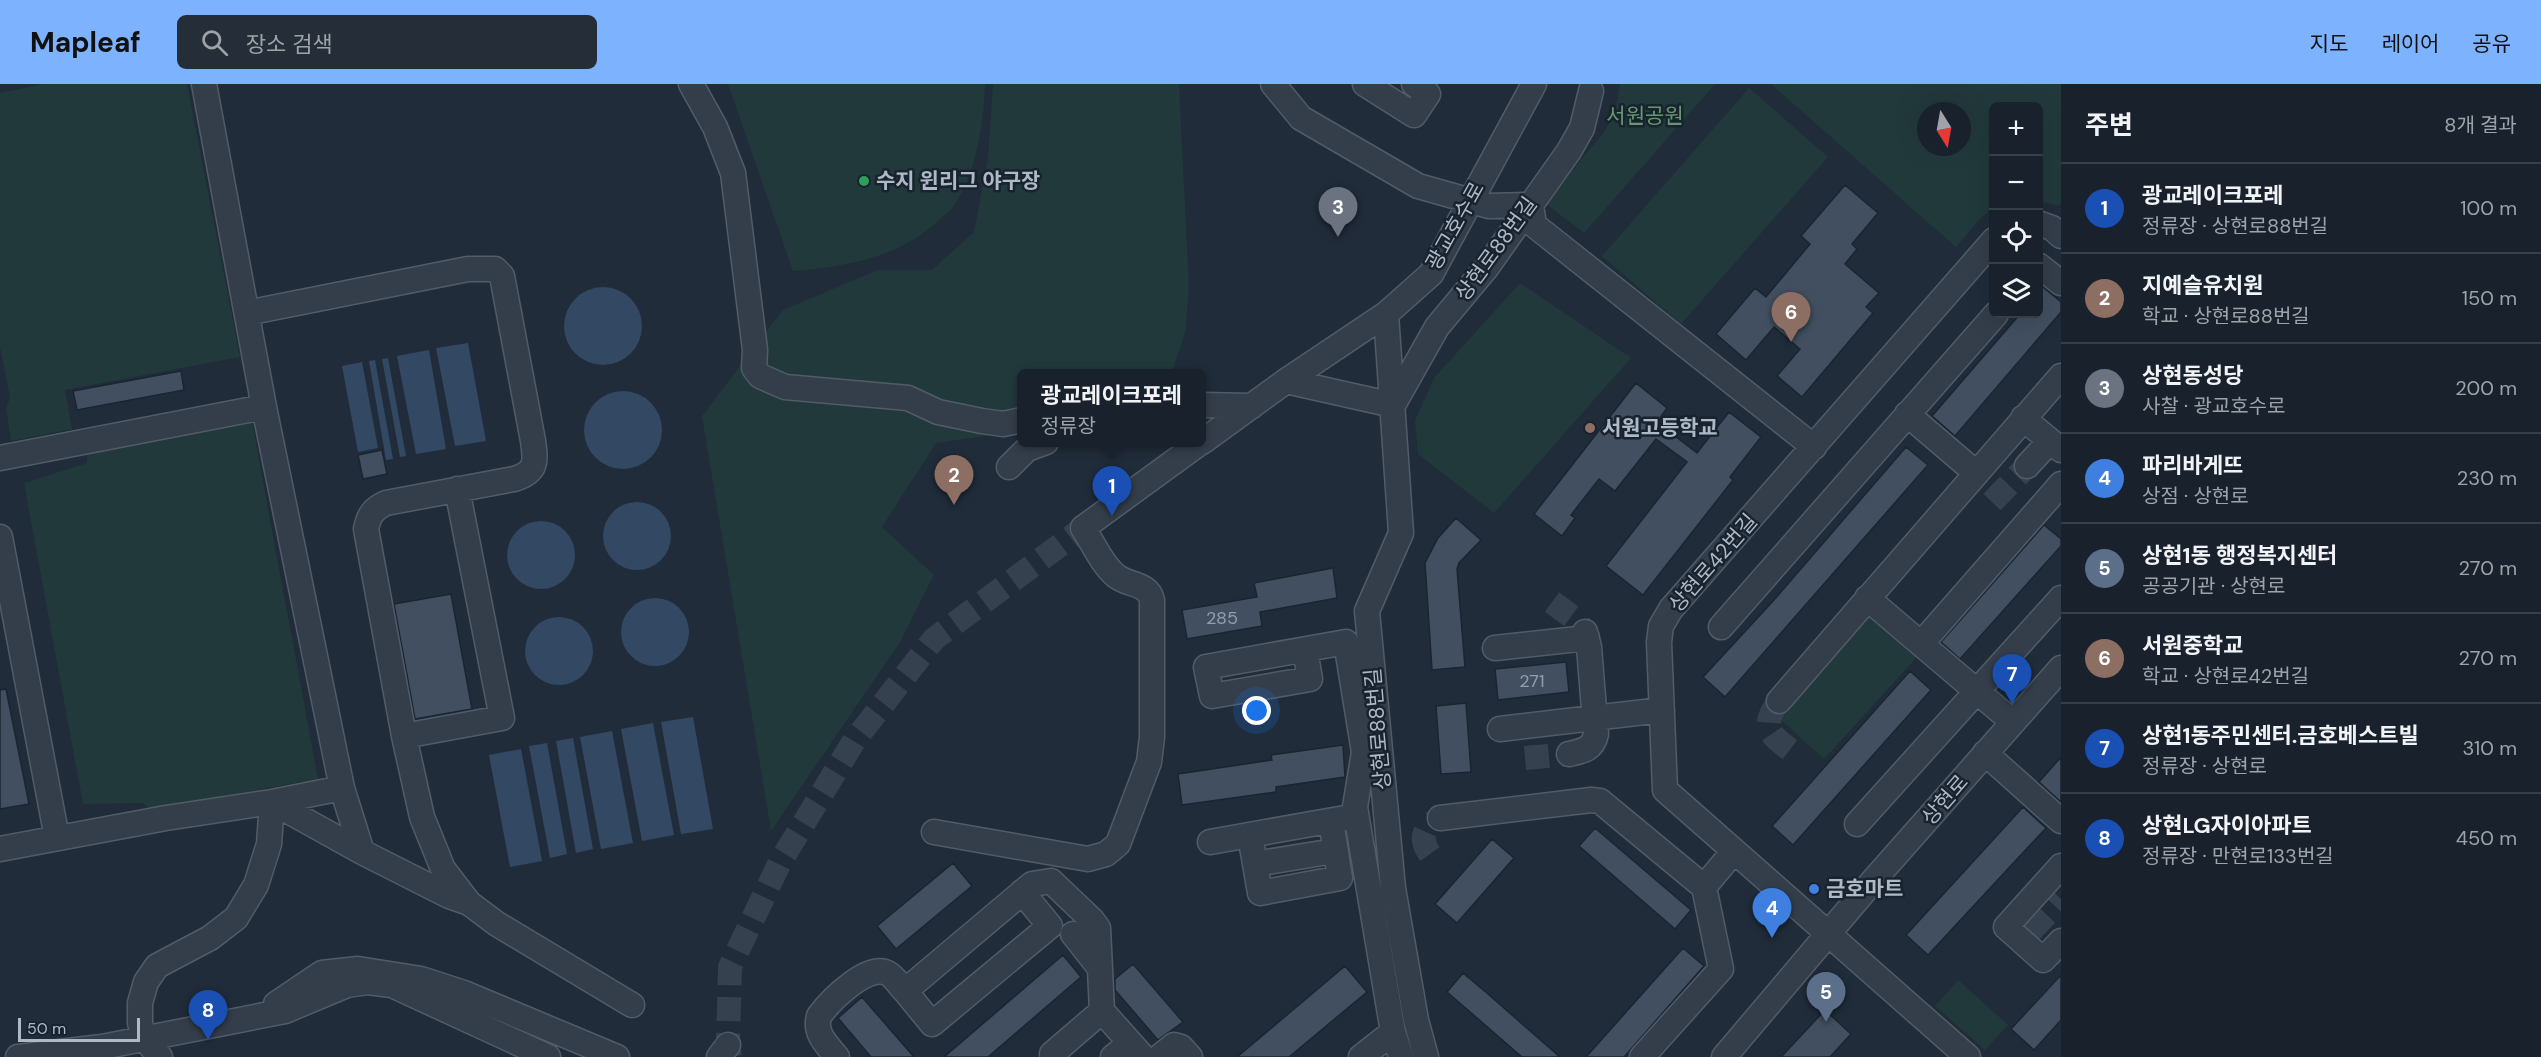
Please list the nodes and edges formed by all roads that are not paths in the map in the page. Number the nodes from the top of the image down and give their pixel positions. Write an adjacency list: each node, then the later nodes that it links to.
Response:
1 (204, 84): 15 (street)
2 (692, 84): 26 (street)
3 (1273, 84): 8 (street)
4 (1365, 84): 5 (street)
5 (1414, 84)
6 (1534, 84): 8 (street, 광교호수로)
7 (1591, 91): 9 (street, 상현로88번길)
8 (1468, 202): 9 (street); 16 (street, 광교호수로)
9 (1531, 205): 21 (street, 상현로88번길); 31 (street)
10 (2043, 225): 11 (street)
11 (2061, 236)
12 (1989, 246): 31 (street, 상현로42번길)
13 (2043, 269): 14 (street)
14 (2061, 283)
15 (247, 314): 23 (street); 36 (street)
16 (1386, 314): 19 (street, 광교호수로); 21 (street, 상현로88번길)
17 (1992, 318): 24 (street)
18 (2061, 376): 25 (street)
19 (1286, 381): 21 (street); 22 (street)
20 (1206, 405): 22 (street)
21 (1392, 405): 96 (street, 상현로88번길)
22 (1252, 406): 27 (street)
23 (264, 407): 32 (street); 55 (street)
24 (1907, 414): 35 (street); 41 (street)
25 (2024, 418): 28 (street); 35 (street)
26 (1017, 421)
27 (1206, 439)
28 (2055, 446): 33 (street)
29 (1032, 447): 34 (street)
30 (1195, 447): 62 (street)
31 (1814, 447): 48 (street, 상현로42번길)
32 (0, 458)
33 (2027, 466)
34 (1009, 468)
35 (1976, 472): 39 (street)
36 (457, 489): 52 (street); 52 (street)
37 (2056, 499): 42 (street)
38 (0, 537): 64 (street)
39 (1867, 598): 42 (street); 47 (street)
40 (2061, 598): 46 (street)
41 (1721, 627)
42 (1921, 644): 46 (street)
43 (1495, 648): 49 (street)
44 (1305, 650): 57 (street)
45 (2061, 668): 50 (street, 상현로)
46 (1978, 692): 50 (street); 61 (street)
47 (1779, 700)
48 (1662, 710): 49 (street); 67 (street, 상현로42번길)
49 (1595, 717): 51 (street); 54 (street)
50 (2013, 722): 53 (street, 상현로)
51 (1500, 729)
52 (404, 736): 74 (street)
53 (1986, 753): 60 (street); 75 (street, 상현로)
54 (1569, 754)
55 (342, 788): 56 (street); 68 (street)
56 (272, 802): 64 (street); 68 (street); 84 (street)
57 (1357, 816): 59 (street); 83 (street)
58 (1440, 818): 72 (street)
59 (1331, 821): 63 (street); 70 (street)
60 (2061, 821)
61 (1857, 824)
62 (934, 832)
63 (1250, 835): 65 (street); 70 (street)
64 (57, 838): 66 (street)
65 (1210, 842)
66 (0, 849)
67 (1734, 851): 72 (street); 75 (street, 상현로42번길)
68 (362, 852): 74 (street)
69 (1322, 853): 70 (street)
70 (1255, 864)
71 (2061, 866): 77 (street)
72 (1704, 887): 97 (street)
73 (1022, 892): 78 (street); 79 (street); 79 (street)
74 (469, 903): 80 (street)
75 (1829, 933): 98 (street, 상현로); 99 (street)
76 (1073, 934): 78 (street)
77 (2061, 941)
78 (1099, 967): 81 (street)
79 (905, 992): 90 (street)
80 (632, 1005)
81 (1102, 1011): 85 (street); 91 (street)
82 (257, 1016): 84 (street); 88 (street); 89 (street)
83 (1393, 1032): 94 (street); 95 (street)
84 (141, 1048): 86 (street); 87 (street)
85 (1129, 1052)
86 (18, 1057)
87 (160, 1057)
88 (548, 1057)
89 (617, 1057)
90 (837, 1057)
91 (1055, 1057)
92 (1159, 1057): 93 (street)
93 (1190, 1057)
94 (1361, 1057)
95 (1401, 1057)
96 (1426, 1057)
97 (1642, 1057)
98 (1724, 1057)
99 (1968, 1057)

